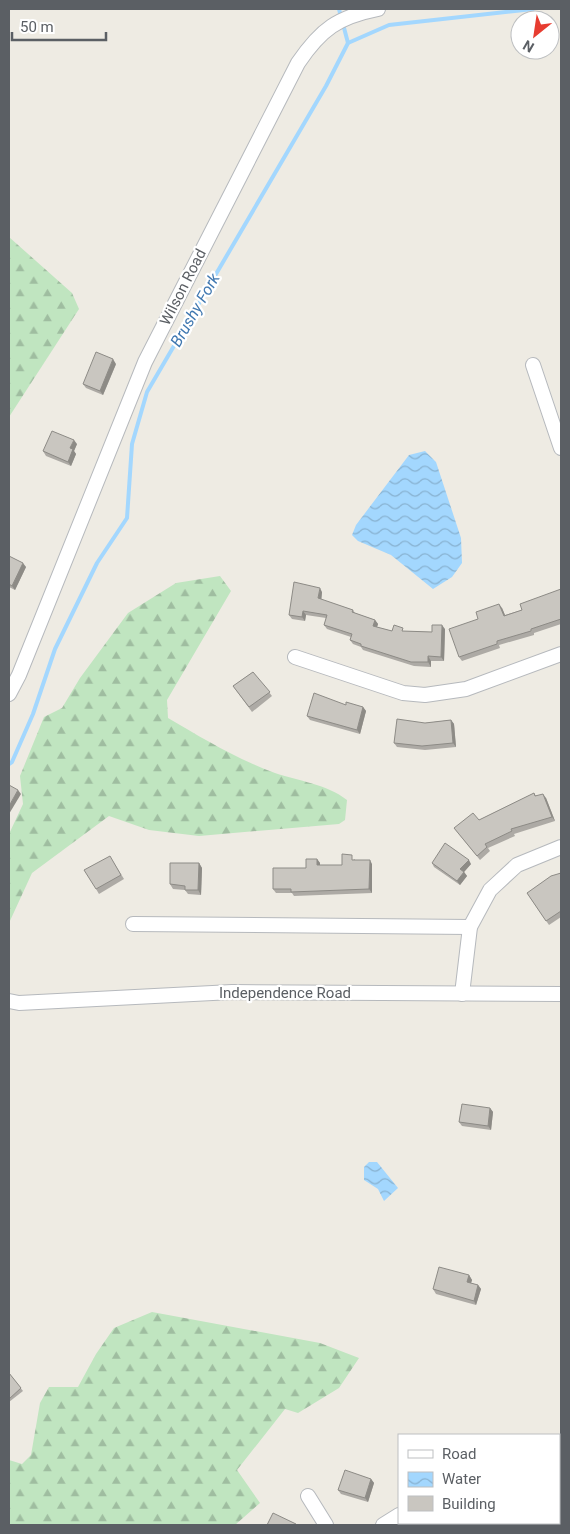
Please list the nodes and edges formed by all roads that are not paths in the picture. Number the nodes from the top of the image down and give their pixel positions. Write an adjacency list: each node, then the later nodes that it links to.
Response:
1 (378, 9): 6 (street, Wilson Road)
2 (533, 365): 3 (street)
3 (561, 448)
4 (561, 654): 5 (street)
5 (295, 657)
6 (9, 694)
7 (561, 847): 9 (street)
8 (133, 924): 9 (street)
9 (470, 927): 10 (street)
10 (462, 994): 11 (street, Independence Road); 12 (street, Independence Road)
11 (561, 994)
12 (9, 1001)
13 (308, 1496): 15 (street)
14 (398, 1515): 16 (street)
15 (326, 1525)
16 (383, 1525)

